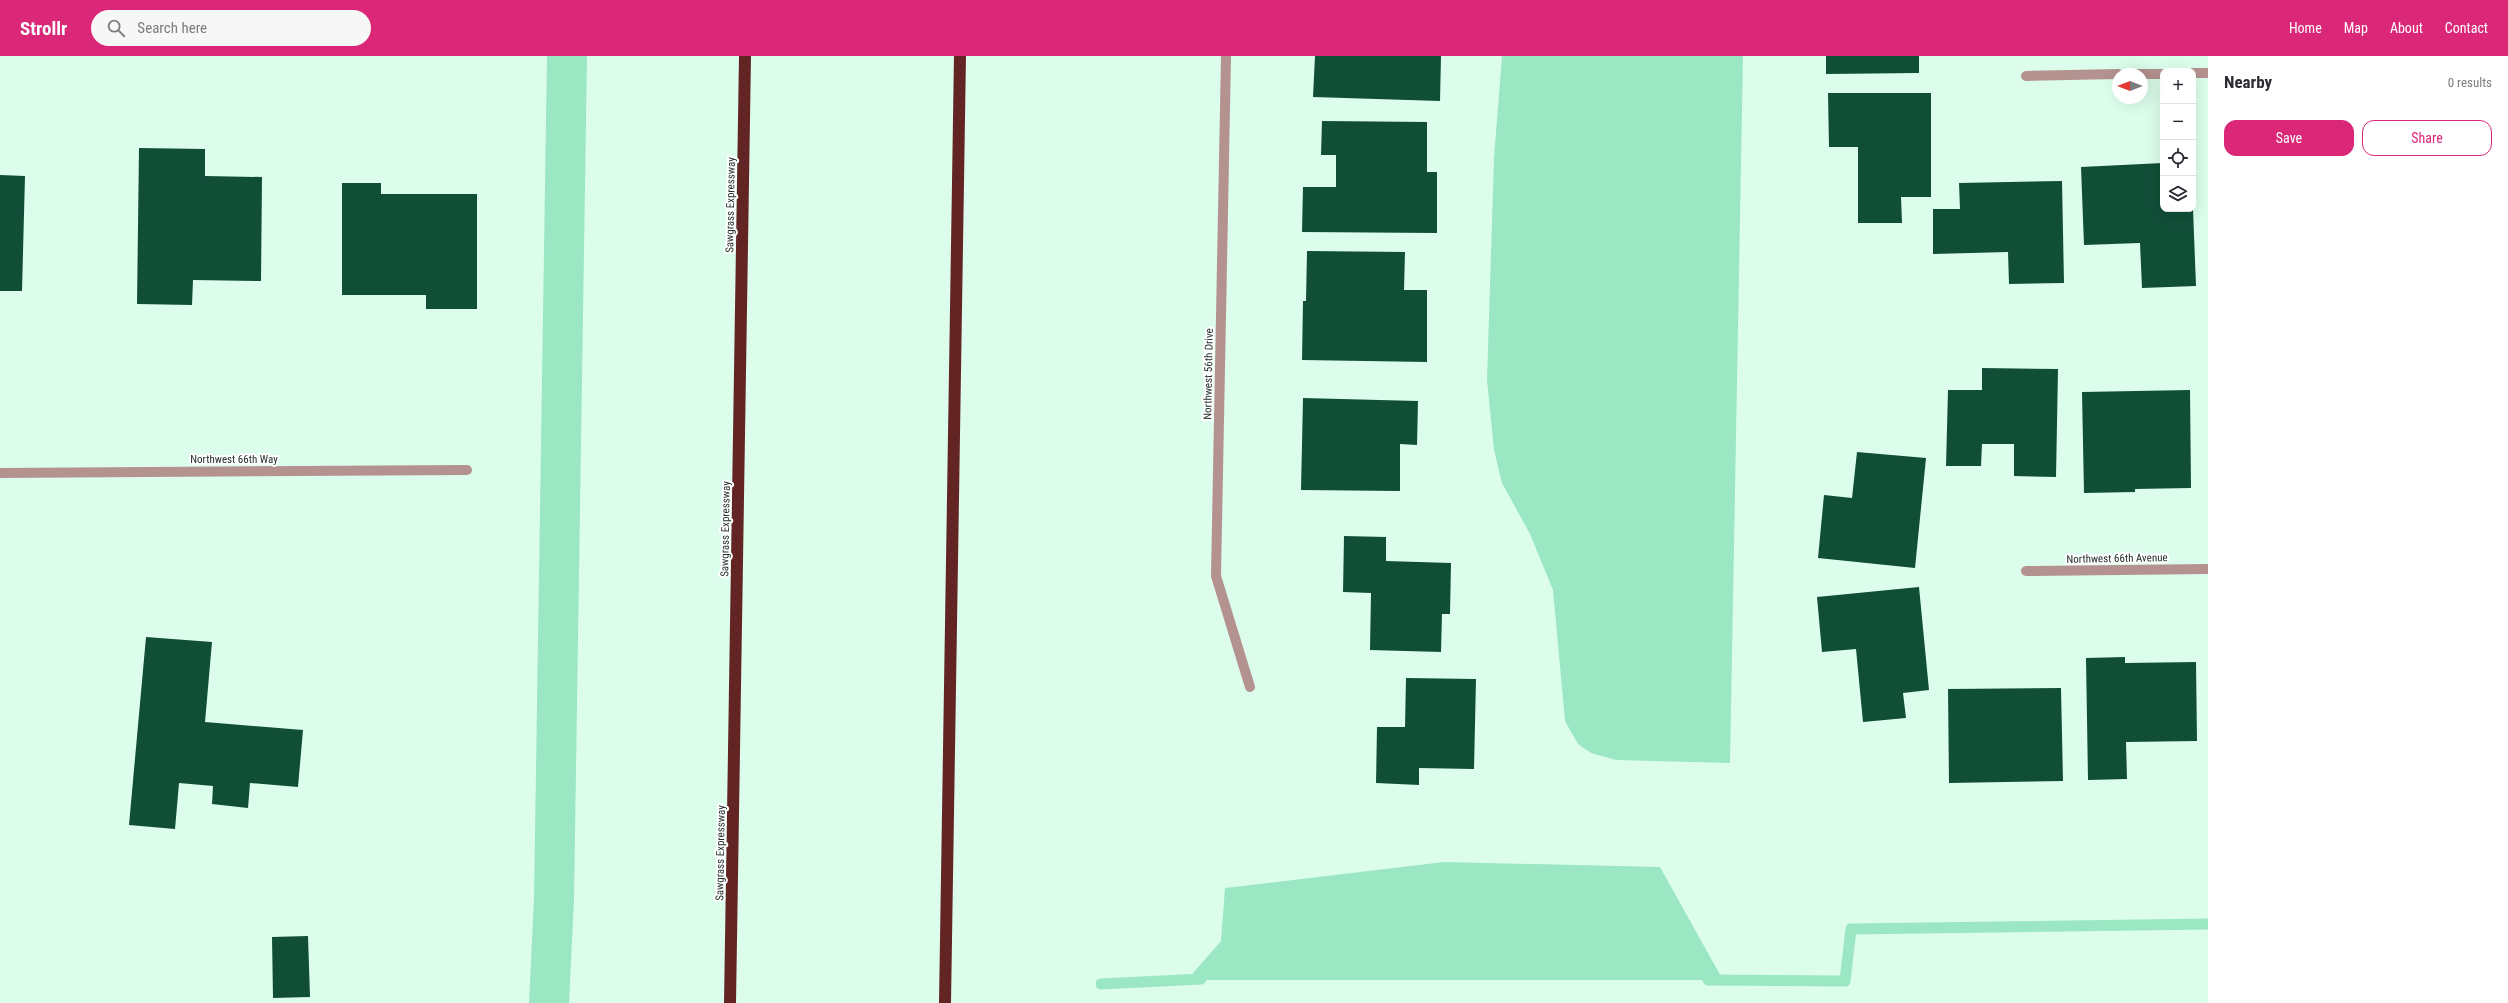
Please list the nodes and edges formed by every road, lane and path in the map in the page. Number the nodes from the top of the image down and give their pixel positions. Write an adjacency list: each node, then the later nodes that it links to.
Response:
1 (745, 56): 15 (highway, Sawgrass Expressway)
2 (960, 56): 16 (highway)
3 (1226, 56): 14 (street, Northwest 56th Drive)
4 (2196, 73): 5 (street)
5 (2208, 73)
6 (2112, 74): 9 (street)
7 (2148, 74): 8 (street)
8 (2160, 74)
9 (2026, 76)
10 (467, 470): 11 (street, Northwest 66th Way)
11 (0, 473)
12 (2208, 569): 13 (street, Northwest 66th Avenue)
13 (2026, 571)
14 (1250, 687)
15 (730, 1003)
16 (945, 1003)

